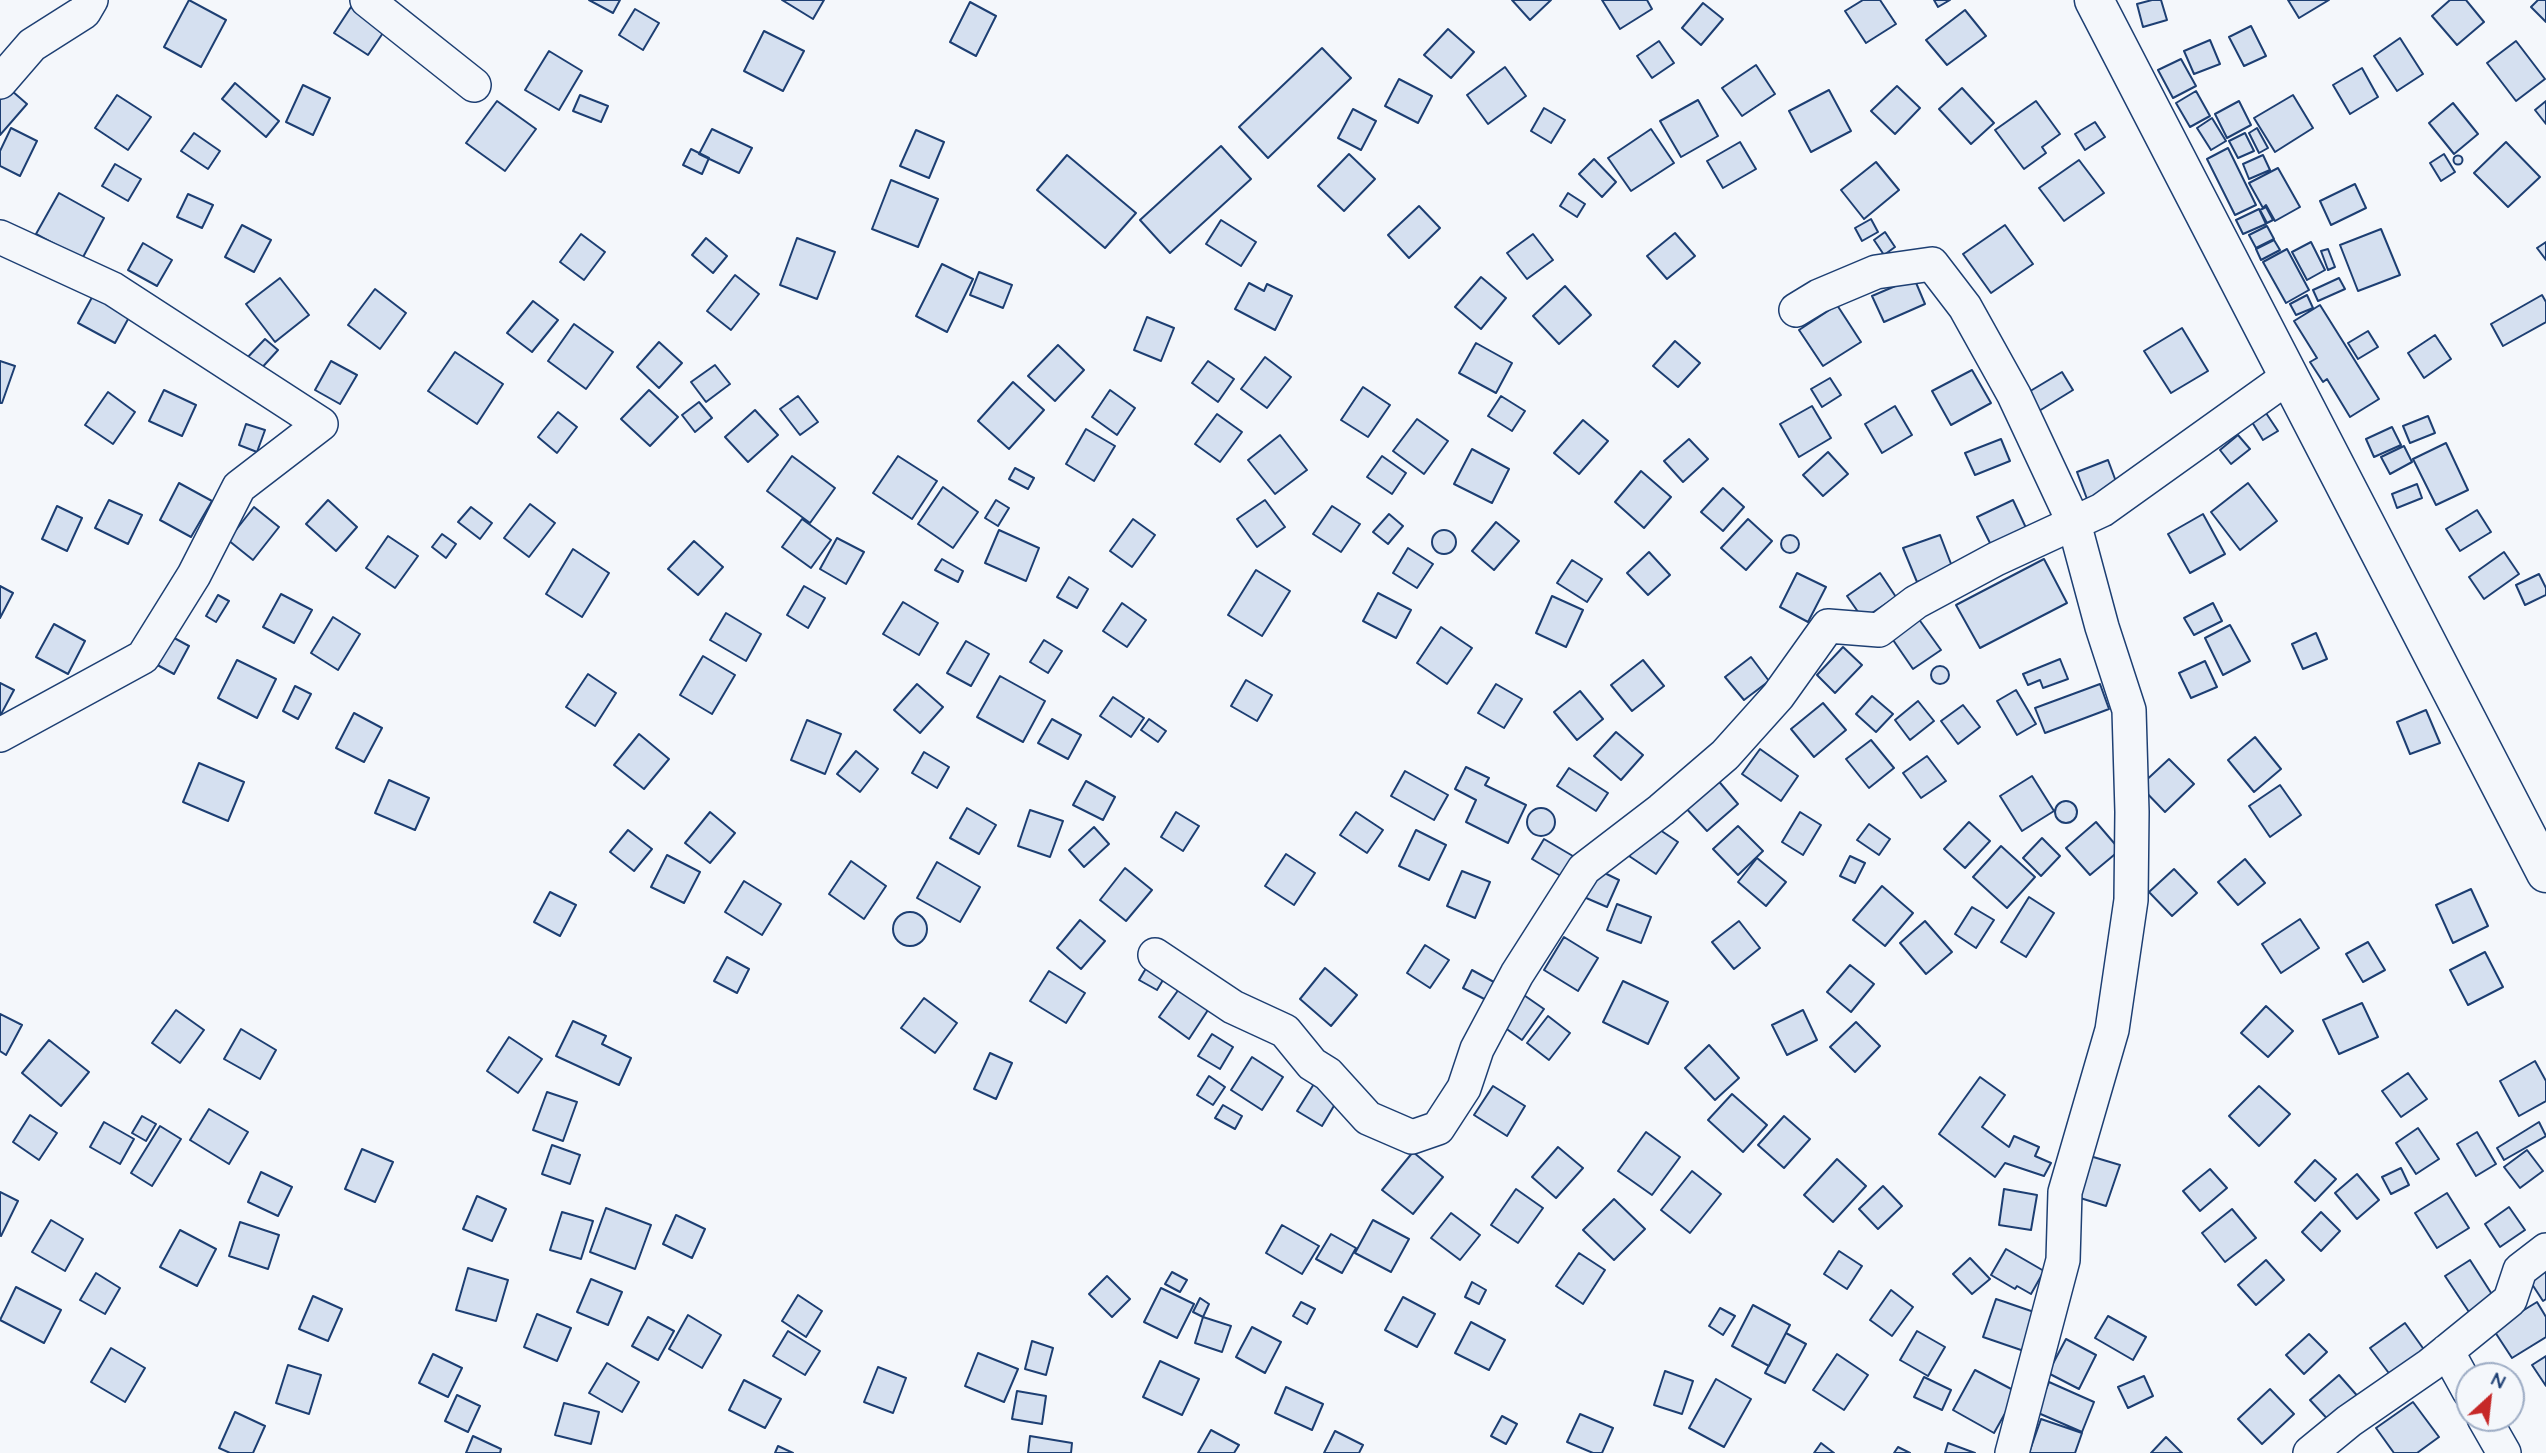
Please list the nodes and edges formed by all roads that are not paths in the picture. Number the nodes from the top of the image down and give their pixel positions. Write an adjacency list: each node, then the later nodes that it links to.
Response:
1 (91, 0): 4 (street)
2 (368, 0): 5 (street)
3 (2094, 0): 8 (highway)
4 (0, 82)
5 (474, 85)
6 (0, 237): 10 (street)
7 (1797, 310): 9 (street)
8 (2288, 377): 9 (street); 11 (highway)
9 (2074, 523): 12 (street); 17 (street)
10 (0, 735)
11 (2546, 873)
12 (1155, 955)
13 (2546, 1250): 14 (street)
14 (2447, 1352): 15 (street); 18 (street)
15 (2455, 1366)
16 (2492, 1432): 19 (street)
17 (2011, 1453)
18 (2310, 1453)
19 (2504, 1453)

